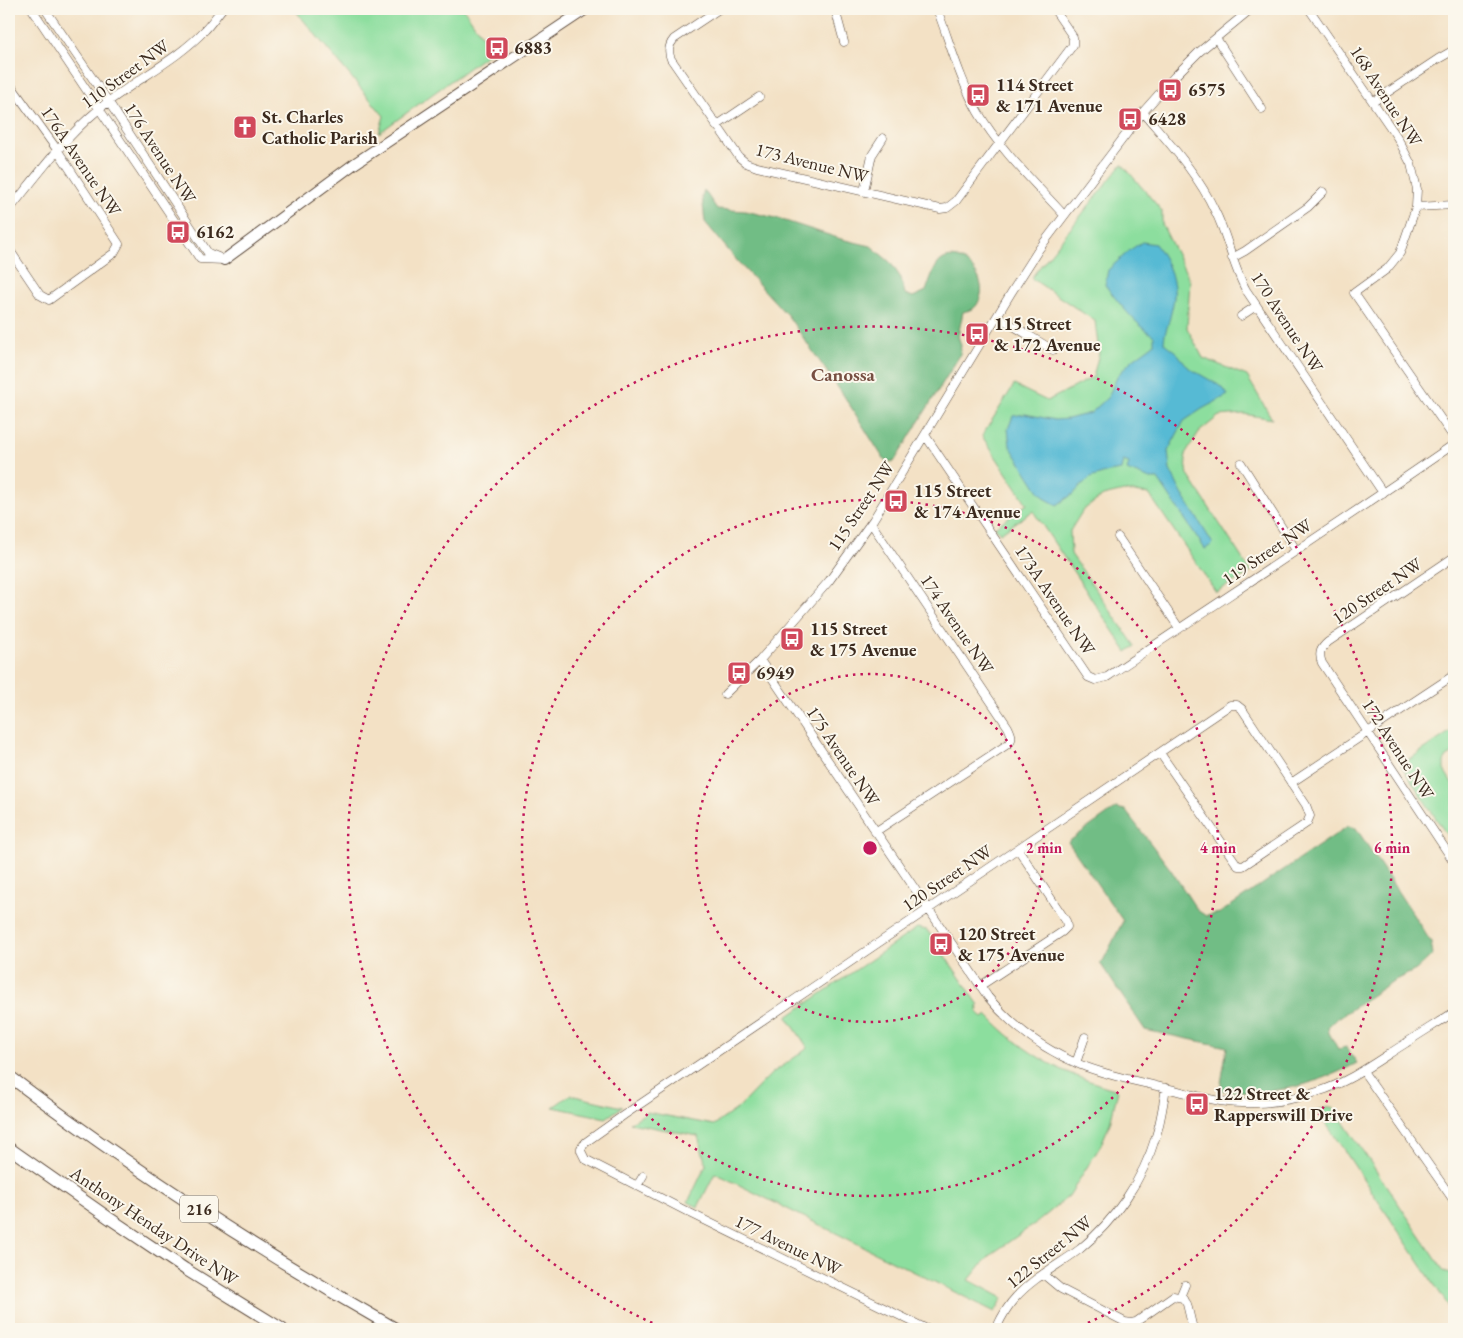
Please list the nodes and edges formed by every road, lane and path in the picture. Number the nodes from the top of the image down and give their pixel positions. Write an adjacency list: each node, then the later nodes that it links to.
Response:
1 (32, 9): 18 (street, 176 Avenue NW)
2 (45, 9): 16 (street, 176 Avenue NW)
3 (222, 9): 16 (street, 110 Street NW)
4 (586, 9): 33 (main road)
5 (719, 9): 21 (street, 173 Avenue NW)
6 (835, 9): 12 (street)
7 (937, 9): 23 (street)
8 (1054, 9): 23 (street)
9 (1251, 9): 11 (street, 115 Street NW)
10 (1309, 9): 17 (street, 168 Avenue NW)
11 (1216, 38): 19 (street); 20 (street, 115 Street NW)
12 (844, 42)
13 (1454, 50): 17 (street)
14 (11, 88): 24 (street, 176A Avenue NW)
15 (759, 97): 21 (street)
16 (108, 101): 18 (street, 110 Street NW); 33 (street, 176 Avenue NW)
17 (1373, 102): 28 (street, 168 Avenue NW)
18 (99, 109): 24 (street, 110 Street NW); 33 (street, 176 Avenue NW)
19 (1262, 109)
20 (1143, 112): 30 (street, 115 Street NW); 32 (street, 170 Avenue NW)
21 (716, 126): 25 (street, 173 Avenue NW)
22 (883, 138): 25 (street)
23 (999, 143): 25 (street, 173 Avenue NW); 30 (street)
24 (58, 151): 29 (street, 110 Street NW); 31 (street, 176A Avenue NW)
25 (864, 192)
26 (1323, 192): 32 (street)
27 (1454, 205): 28 (street)
28 (1416, 208): 39 (street)
29 (9, 210)
30 (1064, 215): 35 (street, 115 Street NW)
31 (9, 248)
32 (1232, 258): 34 (street, 170 Avenue NW)
33 (224, 260)
34 (1256, 306): 36 (street); 42 (street, 170 Avenue NW)
35 (997, 316): 37 (street); 38 (street, 115 Street NW)
36 (1241, 316)
37 (1053, 350)
38 (925, 435): 43 (street, 115 Street NW); 51 (street, 173A Avenue NW)
39 (1454, 438)
40 (1454, 444): 42 (street, 119 Street NW)
41 (1241, 464): 45 (street)
42 (1383, 493): 45 (street, 119 Street NW)
43 (870, 523): 49 (street, 115 Street NW); 56 (street, 174 Avenue NW)
44 (1118, 537): 47 (street)
45 (1296, 550): 47 (street, 119 Street NW)
46 (1454, 557): 48 (street, 120 Street NW)
47 (1179, 628): 51 (street, 119 Street NW)
48 (1320, 652): 53 (street, 172 Avenue NW)
49 (760, 660): 52 (street, 115 Street NW); 56 (street, 175 Avenue NW)
50 (1454, 676): 53 (street)
51 (1095, 680)
52 (725, 694)
53 (1367, 732): 55 (street); 58 (street, 172 Avenue NW)
54 (1160, 753): 55 (street, 120 Street NW); 55 (street); 57 (street, 120 Street NW)
55 (1291, 783)
56 (875, 832): 59 (street, 175 Avenue NW)
57 (1018, 850): 59 (street, 120 Street NW); 60 (street)
58 (1454, 862)
59 (928, 909): 60 (street, 175 Avenue NW); 65 (street, 120 Street NW)
60 (980, 986): 64 (street, 175 Avenue NW)
61 (1451, 1014): 62 (street); 66 (street, 175 Avenue NW)
62 (1454, 1024)
63 (1085, 1037): 64 (street)
64 (1076, 1063): 69 (street, 175 Avenue NW)
65 (701, 1064): 67 (street); 71 (street, 120 Street NW)
66 (1363, 1071): 69 (street, 175 Avenue NW); 74 (street)
67 (706, 1072)
68 (9, 1076): 79 (highway, 216)
69 (1166, 1088): 75 (street, 122 Street NW)
70 (9, 1148): 78 (highway, Anthony Henday Drive NW)
71 (580, 1151): 73 (street, 177 Avenue NW)
72 (643, 1176): 73 (street)
73 (637, 1186): 80 (street, 177 Avenue NW)
74 (1454, 1201)
75 (1043, 1274): 77 (street); 81 (street, 122 Street NW)
76 (1185, 1285): 77 (street)
77 (1180, 1297): 82 (street)
78 (282, 1329)
79 (396, 1329)
80 (927, 1329)
81 (996, 1329)
82 (1193, 1329)

